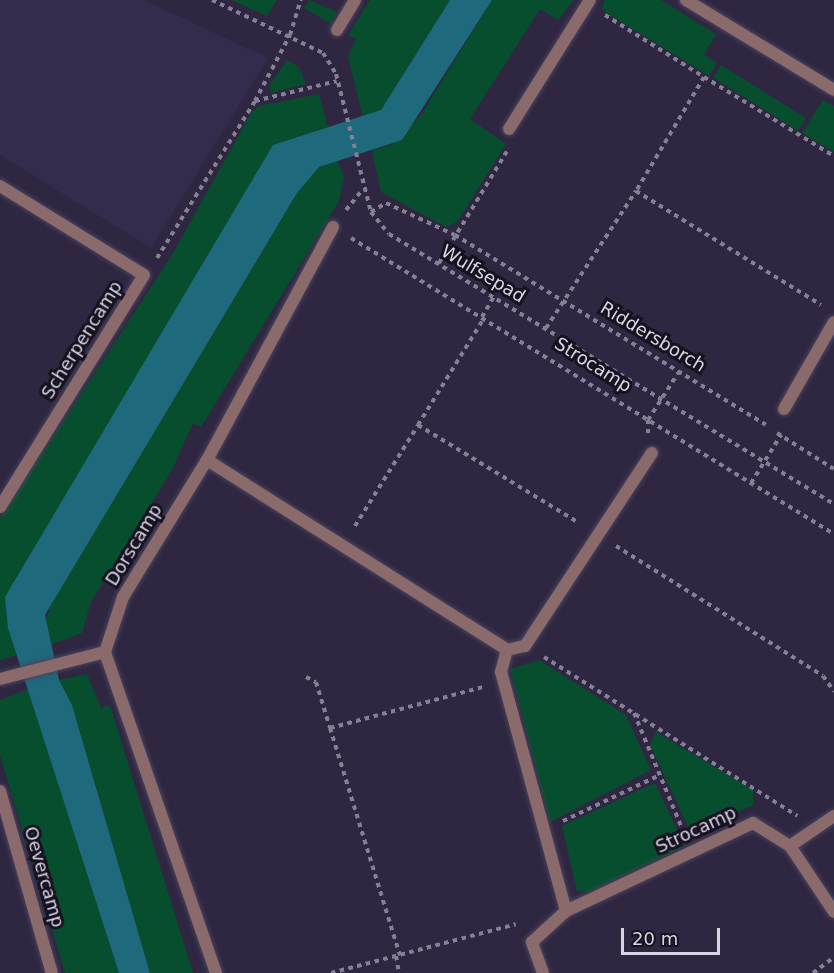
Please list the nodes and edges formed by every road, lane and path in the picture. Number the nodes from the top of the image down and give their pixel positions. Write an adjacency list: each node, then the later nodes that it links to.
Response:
1 (212, 0): 7 (path, Wulfsepad)
2 (301, 0): 7 (path)
3 (355, 0): 6 (street)
4 (686, 0): 10 (street)
5 (589, 2): 8 (path); 12 (street)
6 (337, 30)
7 (290, 35): 9 (path, Wulfsepad); 11 (path)
8 (704, 77): 13 (path); 15 (path)
9 (337, 81): 11 (path); 16 (path, Wulfsepad)
10 (834, 90)
11 (255, 101): 20 (path)
12 (509, 129): 18 (path)
13 (834, 156)
14 (0, 186): 20 (street, Scherpencamp)
15 (636, 191): 22 (path); 23 (path)
16 (370, 212): 18 (path, Riddersborch); 19 (path, Wulfsepad)
17 (333, 227): 24 (path, Strocamp); 34 (street, Dorscamp)
18 (455, 235): 19 (path); 22 (path, Riddersborch)
19 (439, 263): 21 (path, Wulfsepad)
20 (144, 275): 39 (street, Scherpencamp)
21 (494, 296): 24 (path); 26 (path, Wulfsepad)
22 (563, 304): 26 (path); 27 (path, Riddersborch)
23 (824, 307)
24 (483, 318): 30 (path, Strocamp); 31 (path)
25 (834, 322): 29 (street)
26 (546, 328): 28 (path, Wulfsepad)
27 (678, 374): 28 (path); 32 (path, Riddersborch)
28 (662, 399): 30 (path); 35 (path, Wulfsepad)
29 (784, 409): 32 (path)
30 (648, 420): 33 (path); 37 (path, Strocamp)
31 (418, 425): 41 (path); 42 (path)
32 (780, 435): 35 (path); 36 (path, Riddersborch)
33 (652, 453): 41 (street)
34 (207, 460): 42 (street); 45 (street, Dorscamp)
35 (765, 460): 37 (path); 38 (path, Wulfsepad)
36 (834, 468)
37 (751, 483): 40 (path, Strocamp)
38 (834, 504)
39 (0, 507)
40 (834, 534)
41 (598, 535): 43 (street); 49 (path)
42 (344, 545): 44 (street)
43 (525, 646): 44 (street); 50 (path)
44 (507, 650): 48 (street)
45 (105, 651): 47 (street); 65 (street)
46 (306, 677): 51 (path)
47 (1, 678)
48 (504, 681): 51 (path); 55 (street)
49 (834, 691)
50 (633, 712): 52 (path); 56 (path)
51 (330, 728): 62 (path)
52 (660, 776): 55 (path); 58 (path)
53 (0, 791): 64 (street, Oevercamp)
54 (834, 816): 56 (street)
55 (543, 830): 59 (street)
56 (815, 830): 57 (street)
57 (790, 846): 58 (street, Strocamp); 60 (street)
58 (692, 852): 59 (street, Strocamp)
59 (566, 911): 68 (street, Strocamp)
60 (834, 912)
61 (522, 923): 62 (path)
62 (398, 955): 66 (path); 67 (path)
63 (834, 957): 69 (path)
64 (52, 973)
65 (216, 973)
66 (331, 973)
67 (399, 973)
68 (543, 973)
69 (813, 973)

